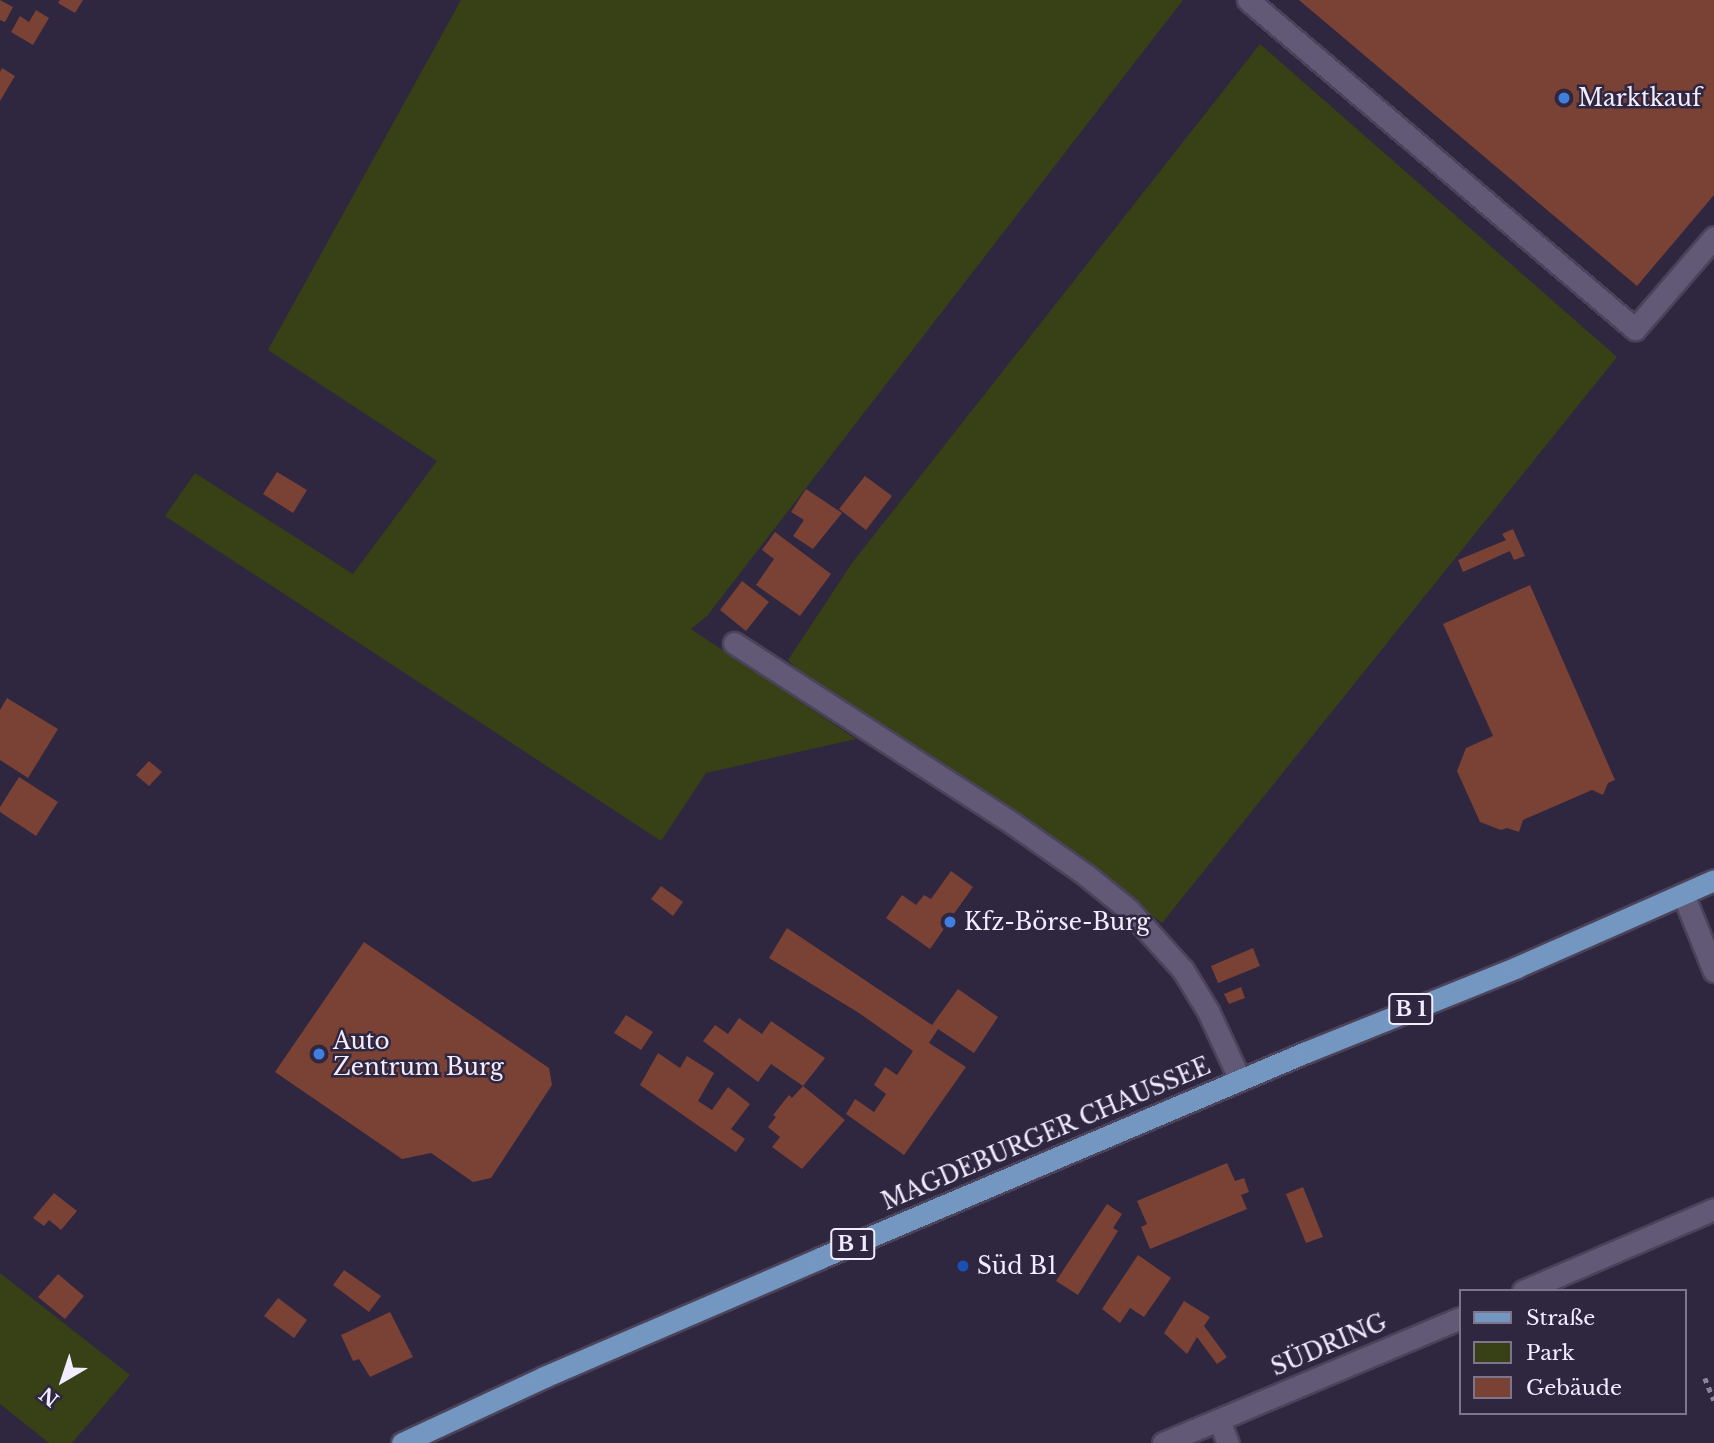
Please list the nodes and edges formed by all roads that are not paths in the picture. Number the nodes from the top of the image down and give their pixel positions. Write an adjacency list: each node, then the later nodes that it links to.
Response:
1 (1248, 0): 2 (street)
2 (1714, 237)
3 (734, 643): 7 (street)
4 (1714, 880): 5 (main road, MAGDEBURGER CHAUSSEE / B 1)
5 (1683, 894): 6 (street); 7 (main road, MAGDEBURGER CHAUSSEE / B 1)
6 (1714, 971)
7 (1240, 1080): 12 (main road, MAGDEBURGER CHAUSSEE / B 1)
8 (1714, 1209): 9 (street)
9 (1528, 1289)
10 (1458, 1319): 11 (street, SÜDRING)
11 (1219, 1420): 13 (street, SÜDRING); 14 (street)
12 (402, 1443)
13 (1163, 1443)
14 (1228, 1443)

